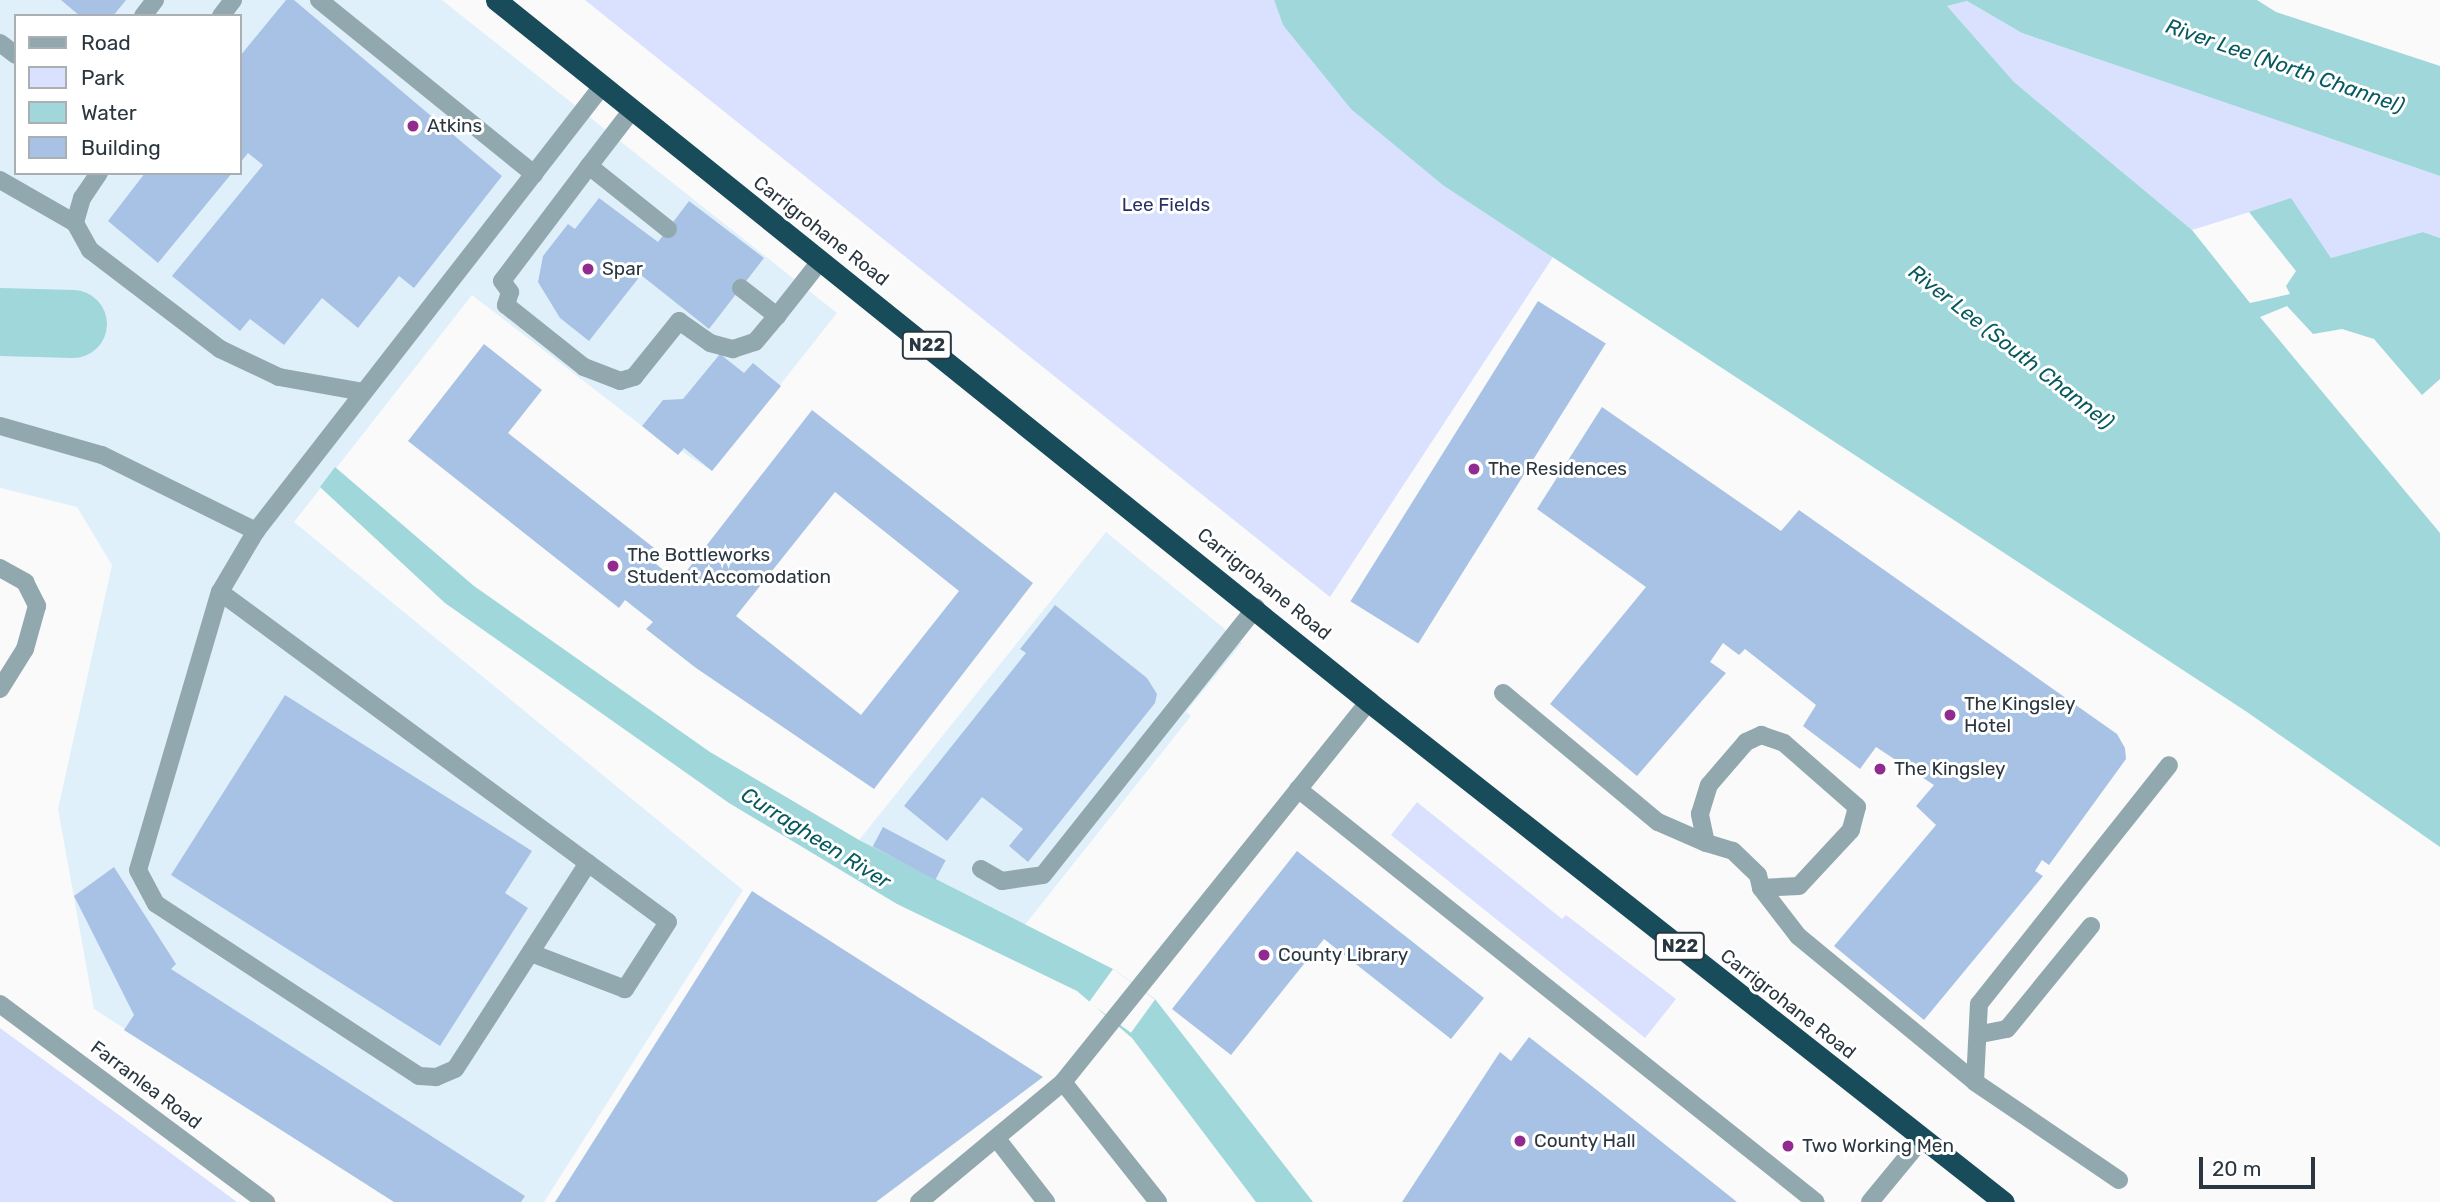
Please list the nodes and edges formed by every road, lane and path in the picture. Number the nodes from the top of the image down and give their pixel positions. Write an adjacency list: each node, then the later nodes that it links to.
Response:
1 (319, 0): 6 (street)
2 (496, 0): 3 (highway, Carrigrohane Road / N22)
3 (603, 85): 4 (highway, Carrigrohane Road / N22); 6 (street)
4 (632, 110): 5 (street); 11 (highway, Carrigrohane Road / N22)
5 (589, 166): 10 (street); 13 (street)
6 (534, 174): 14 (street)
7 (98, 175): 9 (street)
8 (0, 180): 9 (street)
9 (75, 223): 14 (street)
10 (668, 229)
11 (821, 260): 13 (street); 19 (highway, Carrigrohane Road / N22)
12 (741, 288): 13 (street)
13 (777, 316)
14 (363, 393): 16 (street)
15 (0, 426): 16 (street)
16 (256, 531): 18 (street)
17 (0, 568): 20 (street)
18 (220, 592): 26 (street); 30 (street)
19 (1256, 607): 22 (highway, Carrigrohane Road / N22); 27 (street)
20 (0, 690)
21 (1503, 693): 25 (street)
22 (1369, 702): 24 (street); 36 (highway, Carrigrohane Road / N22)
23 (2169, 765): 32 (street)
24 (1298, 789): 33 (street); 42 (street)
25 (1706, 843): 28 (street); 28 (street)
26 (588, 863): 30 (street); 30 (street)
27 (981, 869)
28 (1761, 888): 34 (street)
29 (2091, 926): 32 (street)
30 (531, 953)
31 (0, 1004): 38 (street, Farranlea Road)
32 (1981, 1034): 34 (street)
33 (1063, 1082): 35 (street); 41 (street)
34 (1975, 1082): 37 (street)
35 (997, 1139): 39 (street); 40 (street)
36 (1922, 1139): 43 (street); 44 (highway, Carrigrohane Road / N22)
37 (2119, 1180)
38 (266, 1202)
39 (919, 1202)
40 (1046, 1202)
41 (1158, 1202)
42 (1815, 1202)
43 (1870, 1202)
44 (2004, 1202)

